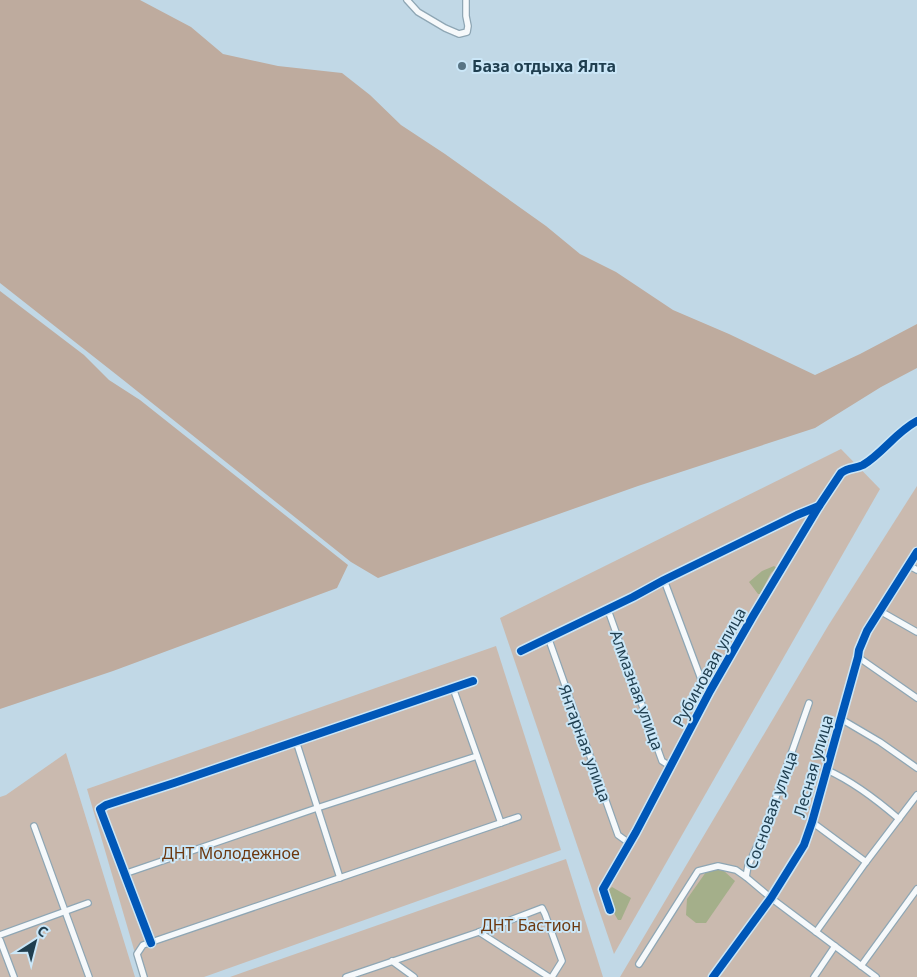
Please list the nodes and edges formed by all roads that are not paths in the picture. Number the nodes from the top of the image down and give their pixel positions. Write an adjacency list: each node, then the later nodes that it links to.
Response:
1 (407, 0): 2 (street)
2 (466, 0)
3 (917, 421): 4 (street, Рубиновая улица)
4 (819, 506): 8 (street); 17 (street, Рубиновая улица)
5 (917, 552): 6 (street, Лесная улица)
6 (908, 565): 7 (street); 10 (street, Лесная улица)
7 (917, 570)
8 (664, 580): 9 (street); 17 (street)
9 (608, 610): 12 (street); 23 (street, Алмазная улица)
10 (880, 611): 11 (street); 14 (street, Лесная улица)
11 (917, 632)
12 (548, 637): 13 (street); 33 (street, Янтарная улица)
13 (521, 651)
14 (858, 657): 18 (street); 20 (street, Лесная улица)
15 (473, 680): 16 (street)
16 (453, 688): 21 (street); 22 (street)
17 (710, 691): 23 (street, Рубиновая улица)
18 (917, 697)
19 (809, 703): 36 (street, Сосновая улица)
20 (841, 719): 24 (street); 25 (street, Лесная улица)
21 (296, 741): 27 (street); 35 (street)
22 (477, 756): 27 (street); 31 (street)
23 (670, 766): 33 (street, Рубиновая улица)
24 (917, 768)
25 (827, 770): 29 (street); 30 (street, Лесная улица)
26 (917, 794): 29 (street)
27 (317, 808): 35 (street); 37 (street)
28 (518, 817): 31 (street)
29 (899, 819): 34 (street)
30 (812, 822): 34 (street); 39 (street, Лесная улица)
31 (501, 823): 37 (street)
32 (34, 826): 41 (street)
33 (629, 843): 42 (street, Рубиновая улица)
34 (866, 862): 44 (street)
35 (124, 874): 47 (street)
36 (746, 877): 39 (street); 50 (street, Сосновая улица)
37 (340, 878): 47 (street)
38 (917, 889): 51 (street)
39 (771, 898): 44 (street); 58 (street, Лесная улица)
40 (88, 903): 41 (street)
41 (65, 910): 45 (street); 53 (street)
42 (610, 910)
43 (479, 932): 49 (street); 57 (street); 57 (street)
44 (816, 932): 48 (street)
45 (0, 935)
46 (0, 940): 52 (street)
47 (151, 943): 54 (street)
48 (835, 946): 51 (street); 59 (street)
49 (392, 961): 55 (street); 56 (street)
50 (639, 964)
51 (861, 966): 60 (street)
52 (14, 977)
53 (89, 977)
54 (144, 977)
55 (346, 977)
56 (414, 977)
57 (551, 977)
58 (713, 977)
59 (814, 977)
60 (876, 977)

